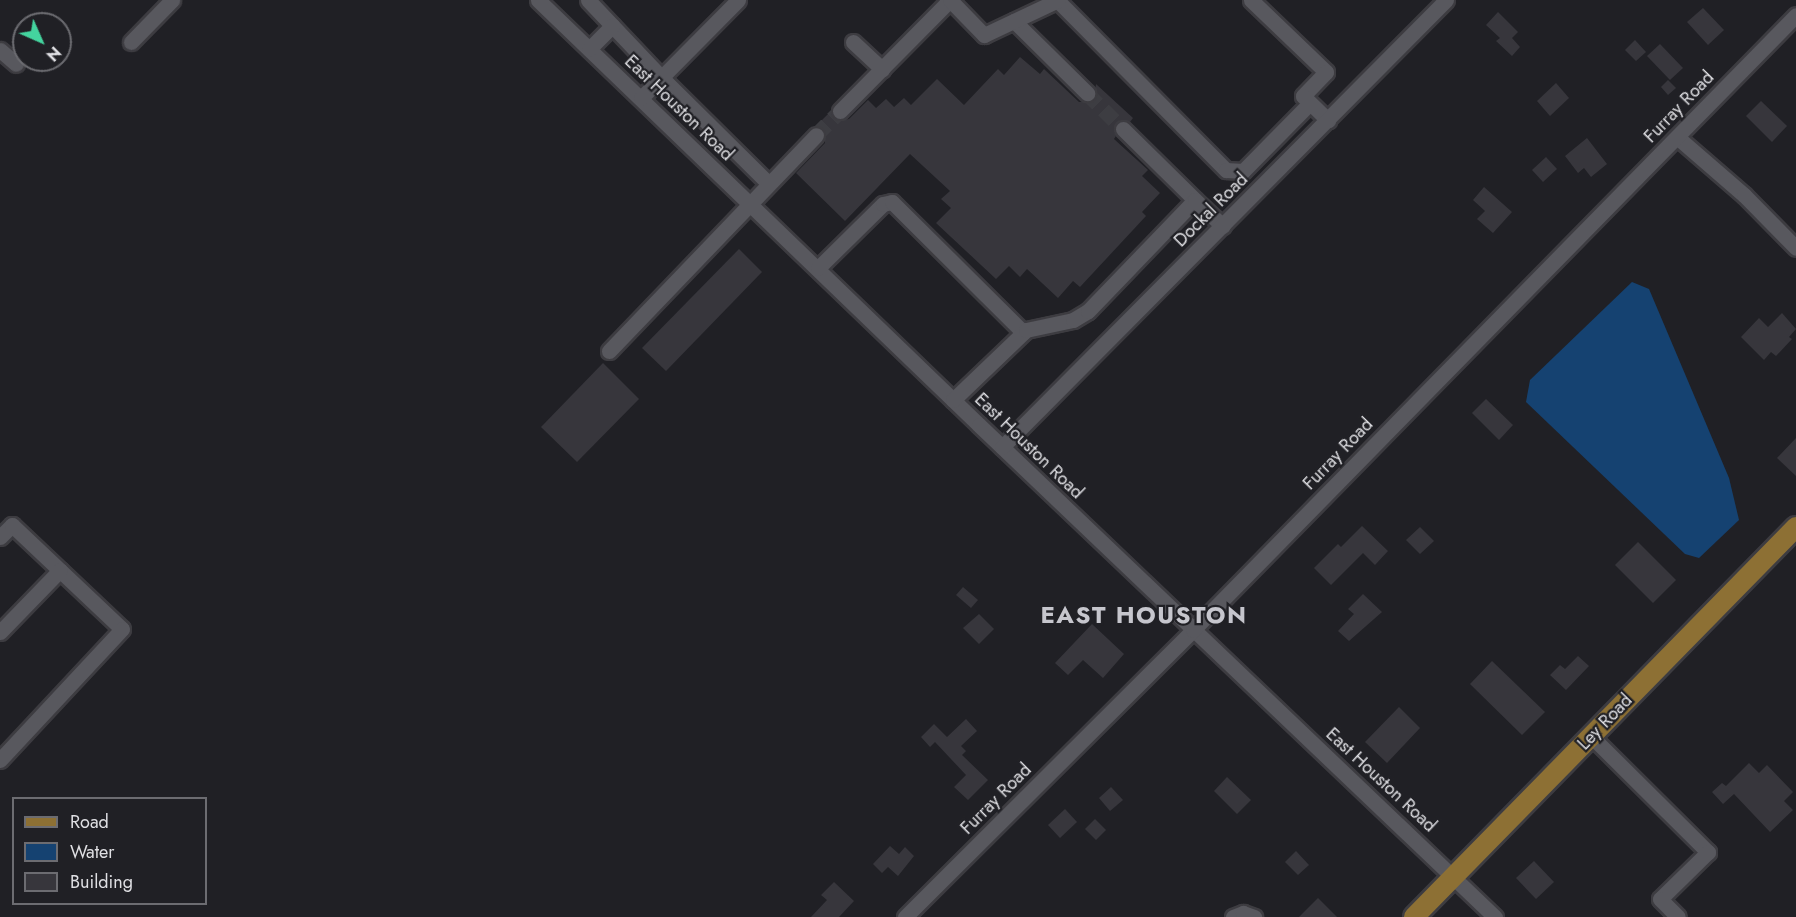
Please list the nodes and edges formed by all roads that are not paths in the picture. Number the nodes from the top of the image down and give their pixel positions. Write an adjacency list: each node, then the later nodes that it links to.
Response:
1 (172, 0): 11 (street)
2 (539, 0): 13 (street, East Houston Road)
3 (588, 0): 10 (street)
4 (738, 0): 17 (street)
5 (1057, 0): 9 (street); 28 (street)
6 (1251, 0): 20 (street)
7 (1446, 0): 22 (street, Dockal Road)
8 (1796, 15): 26 (street, Furray Road)
9 (1014, 21): 16 (street); 18 (street)
10 (612, 26): 13 (street); 17 (street)
11 (131, 42)
12 (853, 42): 16 (street)
13 (589, 49): 19 (street, East Houston Road)
14 (0, 50): 15 (street)
15 (12, 60)
16 (882, 69): 21 (street)
17 (662, 78): 19 (street); 24 (street)
18 (1087, 93)
19 (641, 98): 27 (street, East Houston Road)
20 (1310, 103): 22 (street); 28 (street)
21 (840, 111)
22 (1328, 120): 29 (street, Dockal Road)
23 (1123, 129): 31 (street)
24 (714, 130): 27 (street); 30 (street)
25 (816, 135): 30 (street)
26 (1677, 137): 34 (street); 44 (street, Furray Road)
27 (695, 150): 32 (street, East Houston Road)
28 (1261, 153): 29 (street)
29 (1278, 170): 33 (street, Dockal Road)
30 (768, 183): 32 (street)
31 (1195, 200): 33 (street); 36 (street)
32 (750, 202): 35 (street, East Houston Road); 37 (street)
33 (1223, 226): 39 (street, Dockal Road)
34 (1796, 248)
35 (818, 268): 36 (street); 38 (street, East Houston Road)
36 (1023, 332): 38 (street)
37 (609, 351)
38 (953, 400): 39 (street, East Houston Road)
39 (1002, 447): 44 (street, East Houston Road)
40 (1796, 526): 45 (main road, Ley Road)
41 (0, 537): 42 (street)
42 (60, 570): 43 (street); 46 (street)
43 (2, 626)
44 (1193, 630): 47 (street, East Houston Road); 48 (street, Furray Road)
45 (1591, 736): 47 (main road, Ley Road); 53 (street)
46 (0, 760)
47 (1454, 876): 51 (main road, Ley Road); 52 (street, East Houston Road)
48 (905, 917)
49 (1233, 917): 50 (street)
50 (1254, 917)
51 (1414, 917)
52 (1495, 917)
53 (1678, 917)

